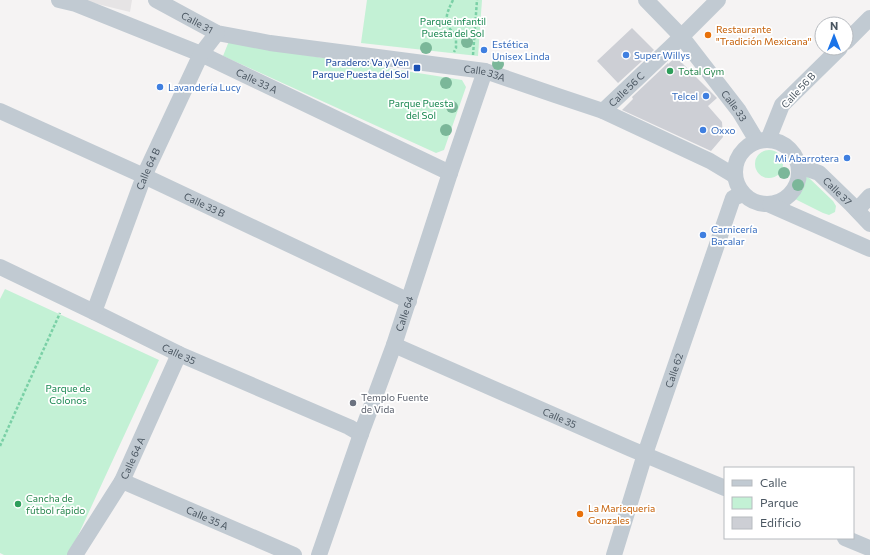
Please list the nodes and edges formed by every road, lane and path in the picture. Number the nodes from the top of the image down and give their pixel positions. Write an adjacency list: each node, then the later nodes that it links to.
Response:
1 (59, 0): 11 (street, Calle 33 A)
2 (156, 0): 8 (street, Calle 31)
3 (453, 0): 13 (path)
4 (478, 0): 14 (path)
5 (646, 0): 10 (street, Calle 33)
6 (718, 0): 10 (street, Calle 56 C)
7 (870, 18): 9 (street)
8 (216, 33): 11 (street, Calle 64 B); 13 (street, Calle 33A)
9 (854, 34)
10 (681, 36): 16 (street, Calle 56 C); 17 (street, Calle 33)
11 (201, 54): 19 (street, Calle 33 A); 20 (street, Calle 64 B)
12 (832, 56): 17 (street, Calle 56 B)
13 (447, 66): 14 (street, Calle 33A)
14 (479, 70): 16 (street, Calle 33A); 19 (street, Calle 64)
15 (0, 111): 20 (street, Calle 33 B)
16 (603, 111): 21 (street, Calle 33A)
17 (763, 141): 18 (street); 21 (street)
18 (799, 166): 24 (street); 25 (street, Calle 37)
19 (450, 173): 30 (street, Calle 64)
20 (144, 176): 30 (street, Calle 33 B); 31 (street, Calle 64 B)
21 (735, 176): 22 (street)
22 (743, 194): 24 (street); 36 (street, Calle 62)
23 (870, 196): 25 (street)
24 (770, 205): 27 (street)
25 (857, 210): 26 (street, Calle 37)
26 (870, 224)
27 (870, 249)
28 (0, 267): 29 (street, Calle 35)
29 (66, 299): 31 (street, Calle 35); 35 (path)
30 (409, 301): 32 (street, Calle 64)
31 (94, 312): 33 (street, Calle 35)
32 (394, 345): 34 (street, Calle 64); 36 (street, Calle 35)
33 (179, 354): 34 (street, Calle 35); 37 (street, Calle 64 A)
34 (361, 434): 44 (street, Calle 64)
35 (0, 446)
36 (645, 454): 38 (street, Calle 35); 45 (street, Calle 62)
37 (122, 481): 42 (street, Calle 64 A); 43 (street, Calle 35 A)
38 (724, 488)
39 (848, 539): 41 (street)
40 (870, 545): 41 (street)
41 (870, 548): 46 (street)
42 (75, 555)
43 (294, 555)
44 (319, 555)
45 (614, 555)
46 (868, 555)

